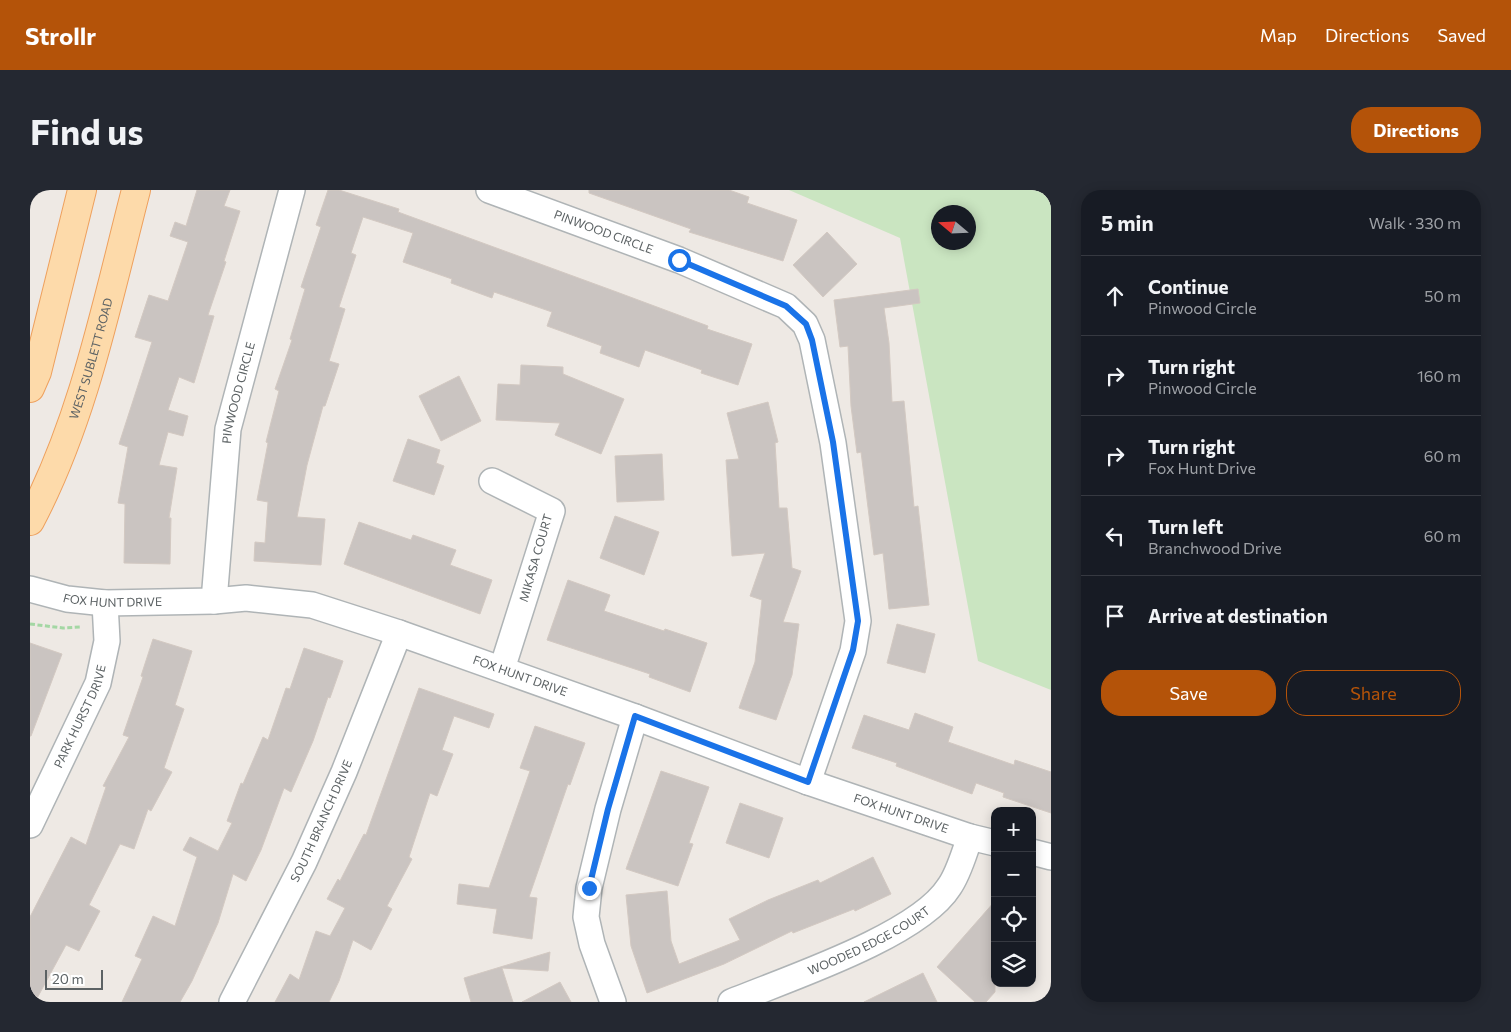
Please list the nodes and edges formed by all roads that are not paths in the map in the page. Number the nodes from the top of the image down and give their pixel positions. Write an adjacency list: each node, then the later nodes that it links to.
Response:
1 (82, 190): 5 (main road)
2 (136, 190): 7 (main road, WEST SUBLETT ROAD)
3 (292, 190): 9 (street, PINWOOD CIRCLE)
4 (489, 190): 14 (street, PINWOOD CIRCLE)
5 (30, 388)
6 (492, 481): 12 (street, MIKASA COURT)
7 (30, 522)
8 (30, 589): 10 (street, FOX HUNT DRIVE)
9 (214, 601): 10 (street, FOX HUNT DRIVE); 11 (street, FOX HUNT DRIVE)
10 (105, 603): 15 (street, PARK HURST DRIVE)
11 (399, 633): 12 (street, FOX HUNT DRIVE); 20 (street, SOUTH BRANCH DRIVE)
12 (502, 669): 13 (street, FOX HUNT DRIVE)
13 (635, 716): 14 (street, FOX HUNT DRIVE); 21 (street)
14 (808, 782): 16 (street, FOX HUNT DRIVE)
15 (30, 825)
16 (970, 837): 17 (street, FOX HUNT DRIVE); 22 (street, WOODED EDGE COURT)
17 (991, 842)
18 (1036, 853): 19 (street)
19 (1051, 857)
20 (232, 1002)
21 (614, 1002)
22 (731, 1002)

